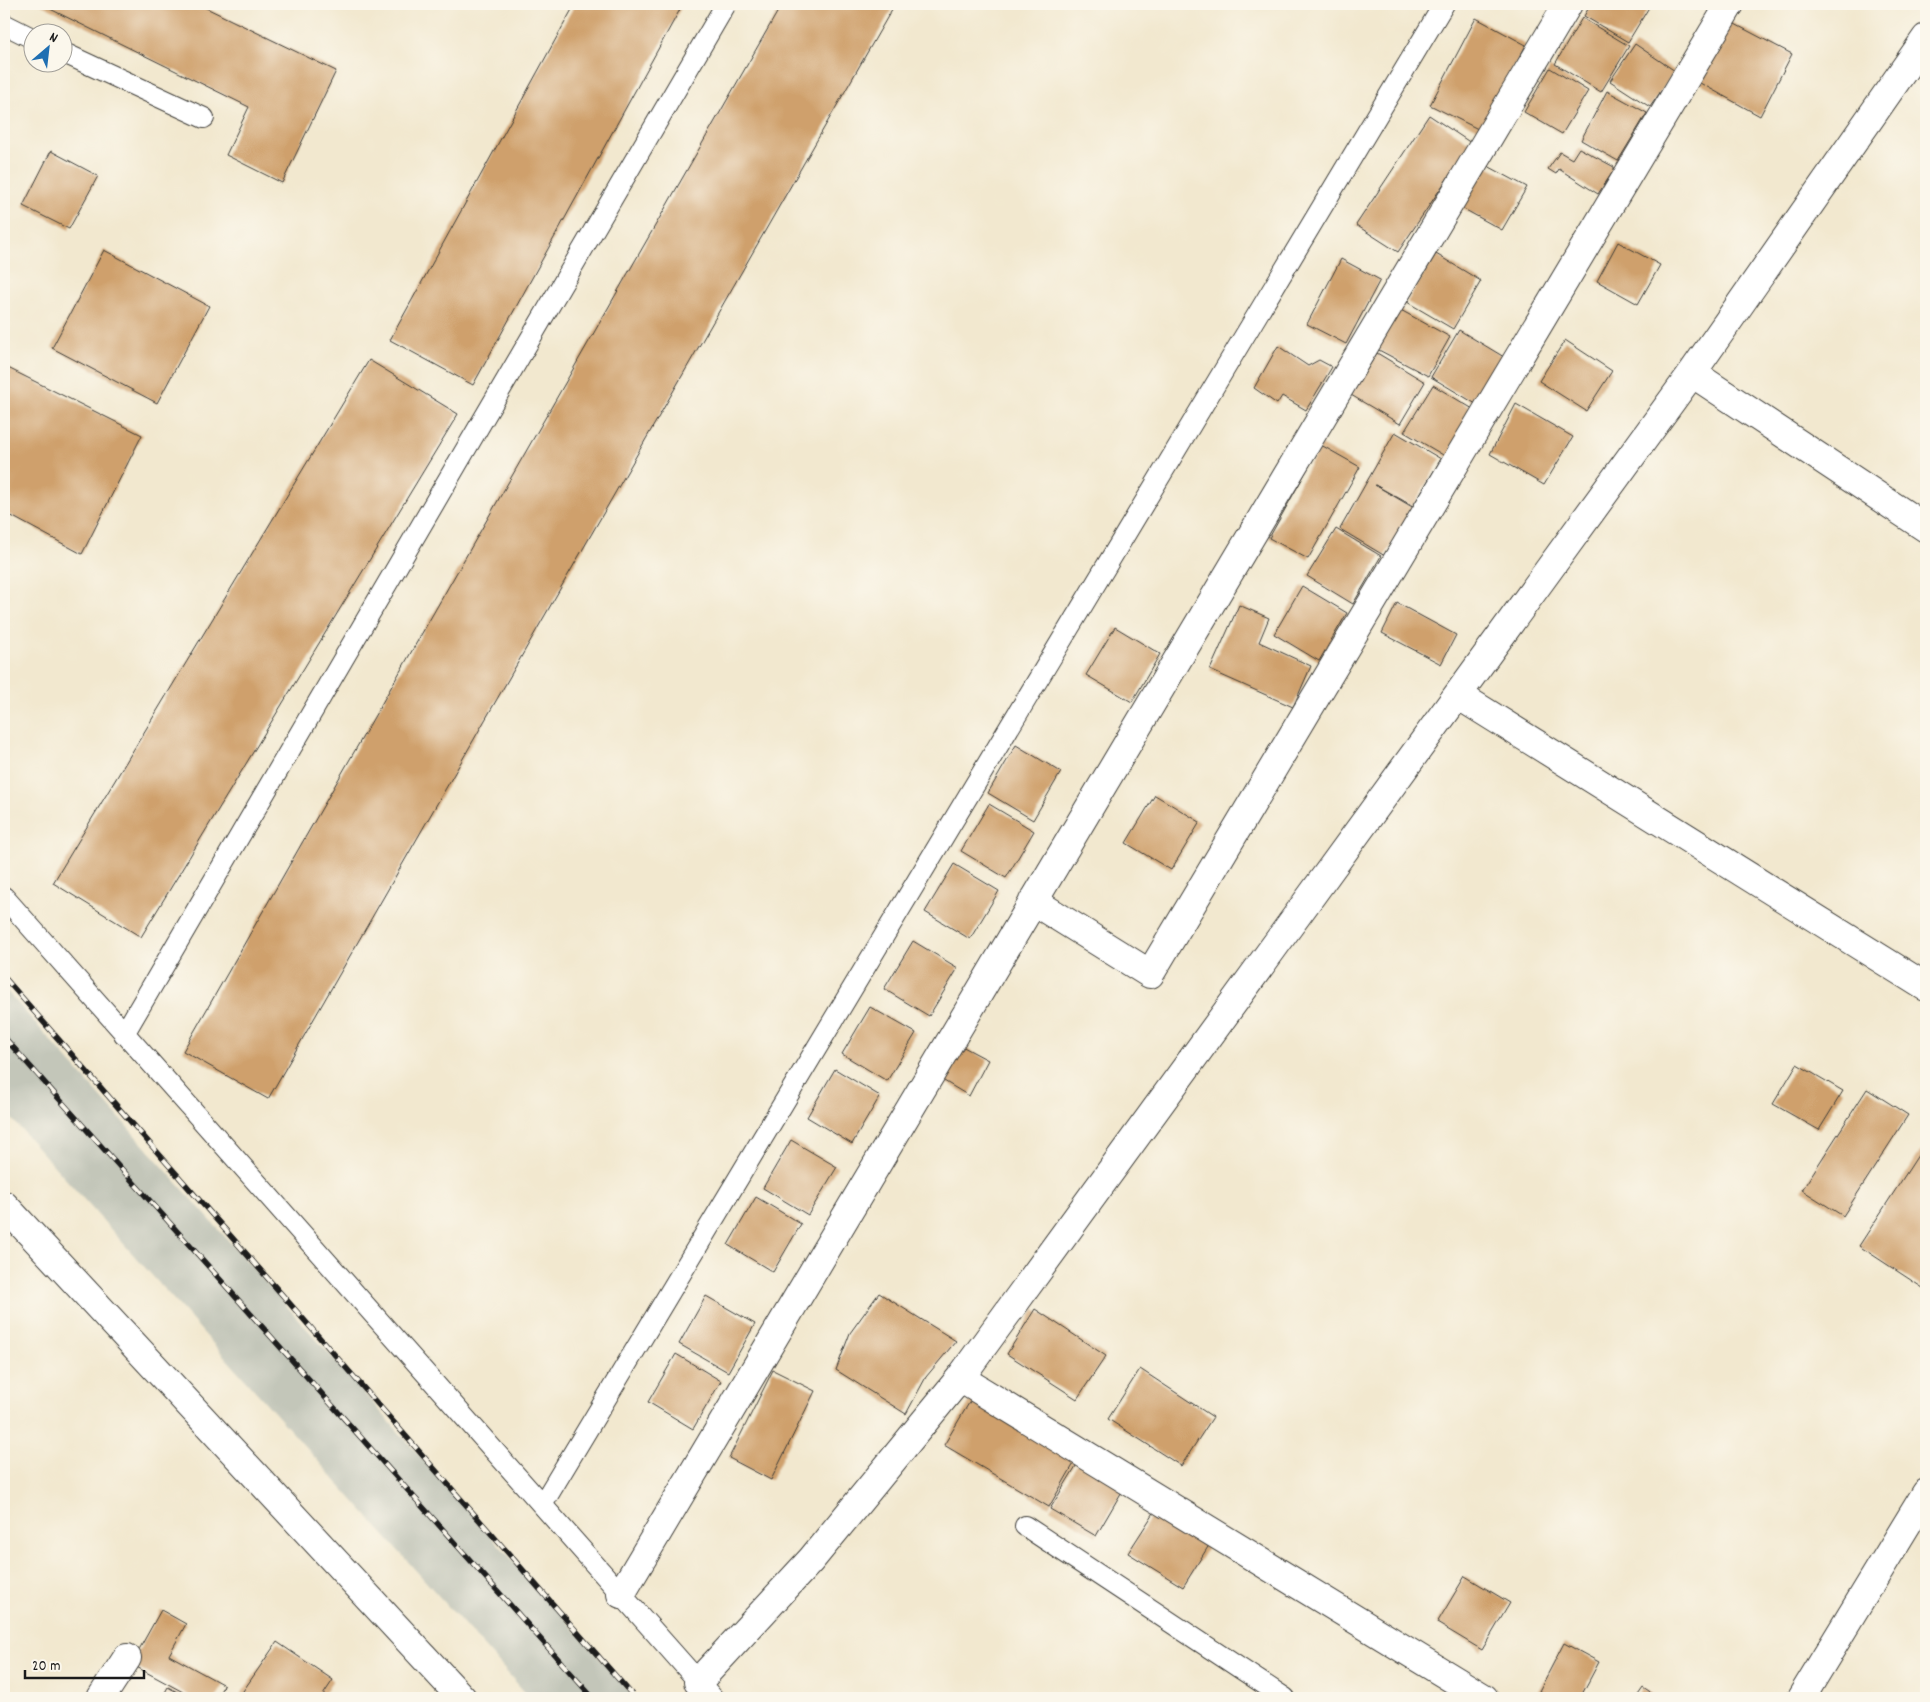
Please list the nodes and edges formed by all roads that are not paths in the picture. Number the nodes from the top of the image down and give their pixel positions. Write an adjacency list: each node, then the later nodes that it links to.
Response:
1 (726, 4): 16 (lane)
2 (1444, 4): 20 (lane)
3 (1568, 4): 14 (street)
4 (1730, 4): 14 (street)
5 (4, 24): 6 (lane)
6 (22, 33)
7 (1926, 38): 10 (street)
8 (72, 57): 9 (lane)
9 (204, 118)
10 (1692, 373): 11 (street); 12 (street)
11 (1926, 528)
12 (1458, 695): 15 (street); 18 (street)
13 (4, 897): 16 (lane)
14 (1033, 901): 22 (street)
15 (1926, 987)
16 (124, 1034): 20 (lane)
17 (4, 1205): 26 (street)
18 (960, 1378): 24 (street); 28 (street)
19 (1926, 1493): 29 (street)
20 (542, 1505): 22 (lane)
21 (1025, 1526): 27 (lane)
22 (621, 1594): 24 (lane)
23 (127, 1658): 25 (street)
24 (706, 1690)
25 (101, 1698)
26 (462, 1698)
27 (1285, 1698)
28 (1484, 1698)
29 (1801, 1698)

